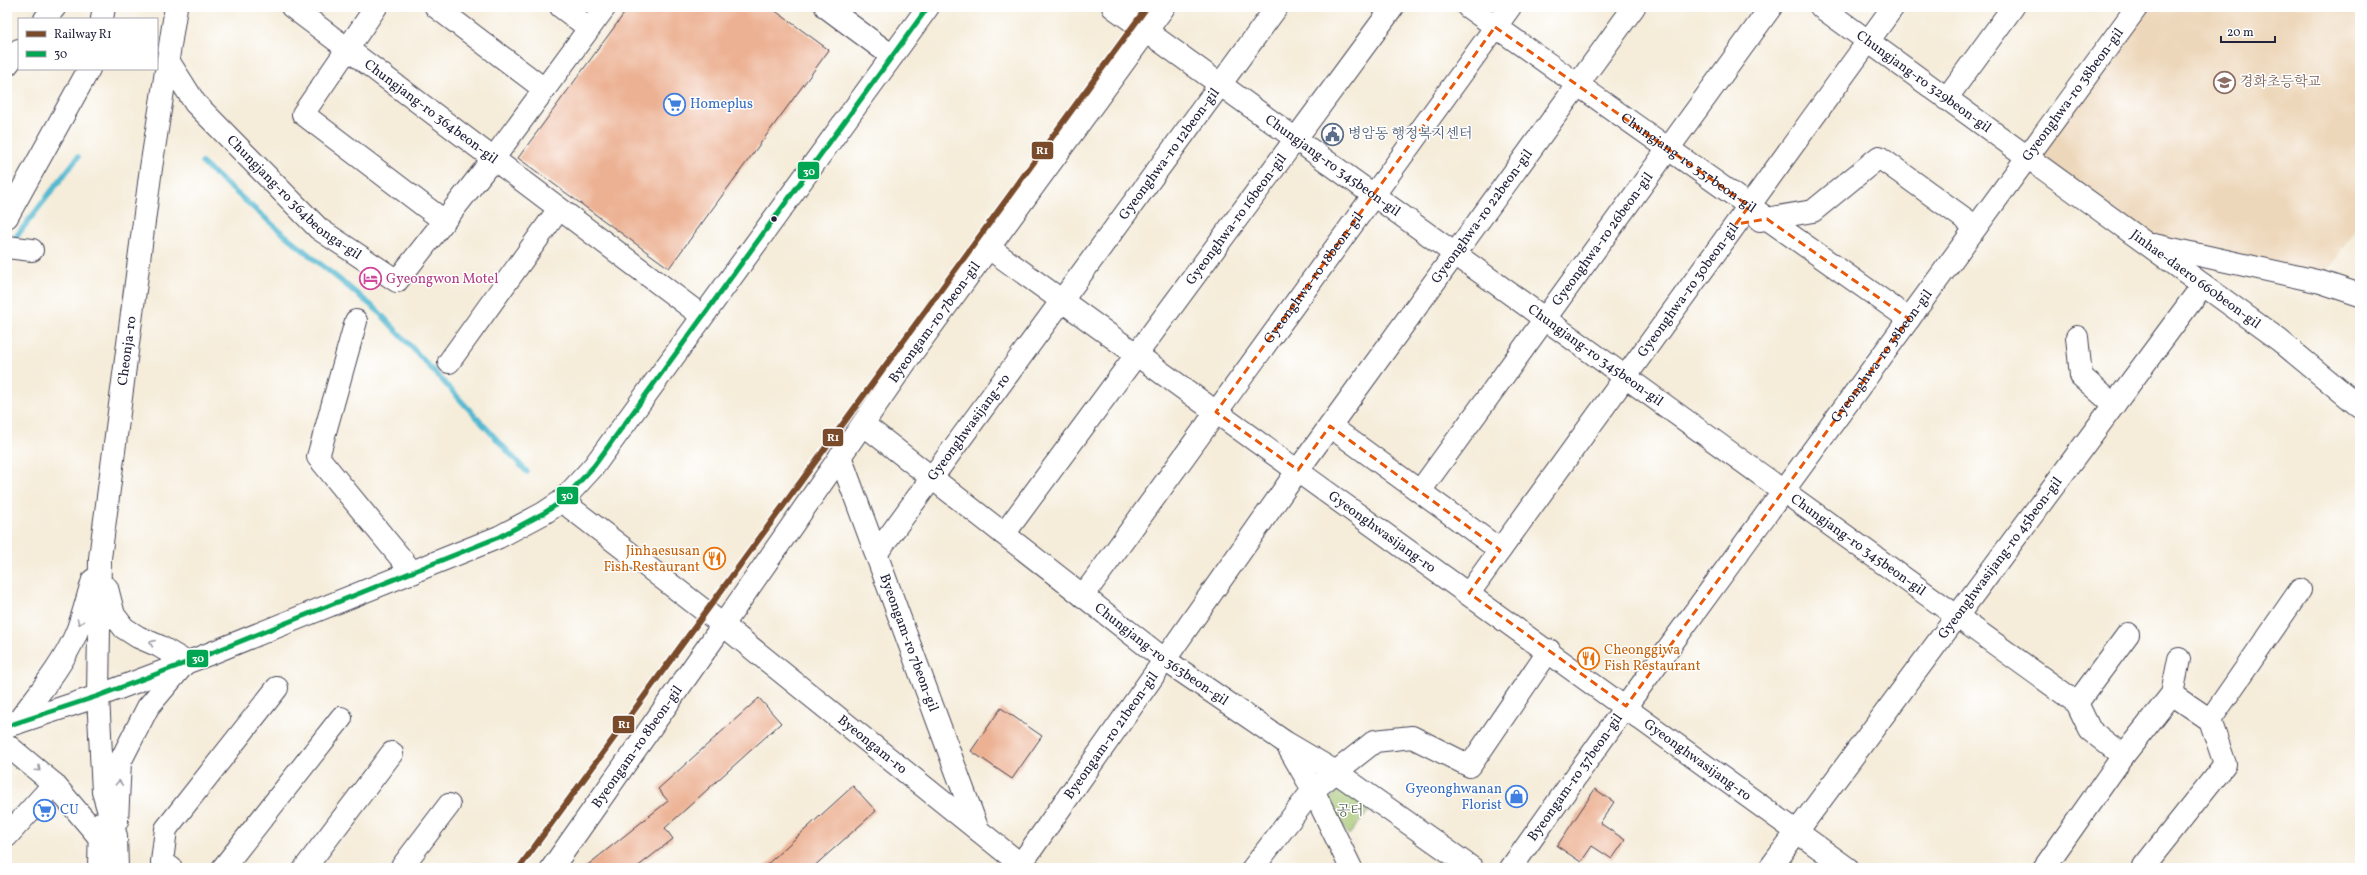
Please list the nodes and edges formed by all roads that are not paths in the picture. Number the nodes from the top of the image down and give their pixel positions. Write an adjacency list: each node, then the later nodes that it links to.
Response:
1 (55, 7): 23 (street)
2 (104, 7): 24 (street)
3 (176, 7): 32 (street, Cheonja-ro)
4 (376, 7): 29 (street)
5 (436, 7): 37 (street)
6 (561, 7): 26 (street)
7 (604, 7): 26 (street, Chungjang-ro 364beonga-gil)
8 (826, 7): 31 (street)
9 (928, 7): 31 (street)
10 (1113, 7): 27 (street, Chungjang-ro 345beon-gil)
11 (1164, 7): 27 (street, Byeongam-ro 7beon-gil)
12 (1277, 7): 35 (street, Gyeonghwa-ro 12beon-gil)
13 (1393, 7): 39 (street, Gyeonghwa-ro 16beon-gil)
14 (1468, 7): 25 (street, Chungjang-ro 337beon-gil)
15 (1510, 7): 25 (street, Gyeonghwa-ro 18beon-gil)
16 (1634, 7): 36 (street, Gyeonghwa-ro 22beon-gil)
17 (1771, 7): 40 (street, Gyeonghwa-ro 26beon-gil)
18 (1821, 7): 28 (street, Chungjang-ro 329beon-gil)
19 (1893, 7): 28 (street, Gyeonghwa-ro 30beon-gil)
20 (2013, 7): 38 (street)
21 (2137, 7): 41 (street, Gyeonghwa-ro 38beon-gil)
22 (301, 10): 29 (street, Chungjang-ro 364beon-gil)
23 (46, 18)
24 (102, 18)
25 (1495, 27): 36 (street, Chungjang-ro 337beon-gil); 43 (street, Gyeonghwa-ro 18beon-gil)
26 (589, 28): 37 (street, Chungjang-ro 364beonga-gil)
27 (1147, 31): 35 (street, Chungjang-ro 345beon-gil); 52 (street, Byeongam-ro 7beon-gil)
28 (1868, 42): 38 (street, Chungjang-ro 329beon-gil); 44 (street, Gyeonghwa-ro 30beon-gil)
29 (347, 48): 42 (street, Chungjang-ro 364beon-gil); 48 (street)
30 (18, 51): 33 (street)
31 (892, 56): 57 (street)
32 (169, 62): 48 (street, Chungjang-ro 364beonga-gil); 79 (street, Cheonja-ro)
33 (7, 65)
34 (88, 70): 46 (street)
35 (1221, 85): 39 (street, Chungjang-ro 345beon-gil); 56 (street, Gyeonghwa-ro 12beon-gil)
36 (1578, 85): 40 (street, Chungjang-ro 337beon-gil); 53 (street, Gyeonghwa-ro 22beon-gil)
37 (544, 89): 42 (street, Chungjang-ro 364beonga-gil)
38 (1946, 99): 41 (street, Chungjang-ro 329beon-gil)
39 (1296, 139): 43 (street, Chungjang-ro 345beon-gil); 62 (street, Gyeonghwa-ro 16beon-gil)
40 (1668, 149): 44 (street, Chungjang-ro 337beon-gil); 58 (street, Gyeonghwa-ro 26beon-gil)
41 (2026, 158): 50 (street, Gyeonghwa-ro 38beon-gil); 51 (street, Jinhae-daero 660beon-gil)
42 (493, 159): 45 (street, Chungjang-ro 364beon-gil); 48 (street, Chungjang-ro 364beonga-gil)
43 (1374, 195): 53 (street, Chungjang-ro 345beon-gil); 67 (street, Gyeonghwa-ro 18beon-gil)
44 (1749, 206): 47 (street, Chungjang-ro 337beon-gil); 49 (street, Gyeonghwa-ro 30beon-gil)
45 (559, 209): 57 (street, Chungjang-ro 364beon-gil); 63 (street)
46 (7, 217)
47 (1767, 219): 49 (street); 50 (street); 59 (street, Chungjang-ro 337beon-gil)
48 (444, 221)
49 (1736, 224): 64 (street, Gyeonghwa-ro 30beon-gil)
50 (1976, 227): 59 (street, Gyeonghwa-ro 38beon-gil)
51 (2144, 243): 54 (street, Jinhae-daero 660beon-gil); 55 (street)
52 (989, 248): 56 (street, Gyeonghwasijang-ro); 68 (street, Byeongam-ro 7beon-gil)
53 (1455, 254): 58 (street, Chungjang-ro 345beon-gil); 69 (street, Gyeonghwa-ro 22beon-gil)
54 (2203, 285): 65 (street, Gyeonghwasijang-ro 45beon-gil); 66 (street, Jinhae-daero 660beon-gil)
55 (2360, 295)
56 (1063, 301): 62 (street, Gyeonghwasijang-ro); 72 (street, Gyeonghwasijang-ro)
57 (702, 316): 75 (street)
58 (1545, 319): 64 (street, Chungjang-ro 345beon-gil); 73 (street, Gyeonghwa-ro 26beon-gil)
59 (1909, 319): 74 (street, Gyeonghwa-ro 38beon-gil)
60 (356, 321): 80 (street)
61 (2077, 337): 65 (street)
62 (1138, 355): 67 (street, Gyeonghwasijang-ro); 76 (street)
63 (449, 362)
64 (1625, 377): 74 (street, Chungjang-ro 345beon-gil); 77 (street, Gyeonghwa-ro 30beon-gil)
65 (2114, 405): 84 (street, Gyeonghwasijang-ro 45beon-gil)
66 (2360, 407)
67 (1216, 412): 71 (street, Gyeonghwasijang-ro); 83 (street)
68 (863, 424): 70 (street, Byeongam-ro 7beon-gil); 72 (street, Chungjang-ro 363beon-gil)
69 (1330, 426): 71 (street, Gyeonghwa-ro 22beon-gil); 73 (street)
70 (840, 456): 78 (street, Byeongam-ro 7beon-gil); 85 (street, Byeongam-ro 7beon-gil)
71 (1298, 470): 82 (street, Gyeonghwasijang-ro); 89 (street, Byeongam-ro 21beon-gil)
72 (932, 478): 76 (street, Chungjang-ro 363beon-gil); 78 (street, Gyeonghwasijang-ro)
73 (1420, 491): 77 (street)
74 (1783, 491): 84 (street, Chungjang-ro 345beon-gil); 95 (street, Gyeonghwa-ro 38beon-gil)
75 (562, 501): 80 (street); 85 (street, Byeongam-ro)
76 (1004, 534): 83 (street, Chungjang-ro 363beon-gil)
77 (1500, 550): 82 (street, Gyeonghwa-ro 30beon-gil)
78 (876, 554): 107 (street, Byeongam-ro 7beon-gil)
79 (100, 558): 90 (street, one-way to 79); 93 (street, Cheonja-ro); 98 (street, one-way to 98)
80 (413, 573): 90 (street)
81 (2300, 590): 97 (street)
82 (1469, 593): 87 (street, Gyeonghwasijang-ro)
83 (1083, 596): 89 (street, Chungjang-ro 363beon-gil)
84 (1957, 616): 94 (street, Chungjang-ro 345beon-gil); 108 (street, Gyeonghwasijang-ro 45beon-gil)
85 (723, 626): 107 (street, Byeongam-ro); 112 (street, Byeongam-ro 8beon-gil)
86 (2128, 634): 94 (street)
87 (1549, 650): 95 (street, Gyeonghwasijang-ro); 103 (street)
88 (2179, 659): 92 (street)
89 (1165, 660): 99 (street, Chungjang-ro 363beon-gil); 114 (street, Byeongam-ro 21beon-gil)
90 (186, 662): 93 (street); 110 (street, one-way to 90)
91 (277, 688): 111 (street)
92 (2172, 694): 97 (street); 102 (street)
93 (98, 696): 98 (street); 110 (street, Cheonja-ro)
94 (2077, 703): 102 (street)
95 (1626, 706): 108 (street, Gyeonghwasijang-ro); 123 (street, Byeongam-ro 37beon-gil)
96 (341, 718): 117 (street)
97 (2210, 720): 113 (street)
98 (12, 724)
99 (1285, 742): 103 (street, Chungjang-ro 363beon-gil); 105 (street)
100 (7, 745): 104 (street, one-way to 104)
101 (392, 753): 118 (street)
102 (2123, 756): 126 (street)
103 (1336, 772): 105 (street); 122 (street, Chungjang-ro 363beon-gil)
104 (54, 784): 109 (street); 110 (street)
105 (1313, 790): 120 (street); 121 (street)
106 (449, 805): 119 (street)
107 (978, 830): 114 (street, Byeongam-ro)
108 (1797, 831): 124 (street, Gyeonghwasijang-ro 45beon-gil); 125 (street, Gyeonghwasijang-ro)
109 (7, 836)
110 (108, 837): 115 (street); 116 (street)
111 (160, 866)
112 (557, 866)
113 (2144, 866)
114 (1023, 867)
115 (99, 868)
116 (117, 868)
117 (224, 868)
118 (305, 868)
119 (401, 868)
120 (1253, 868)
121 (1351, 868)
122 (1472, 868)
123 (1511, 868)
124 (1770, 868)
125 (1847, 868)
126 (2044, 868)

